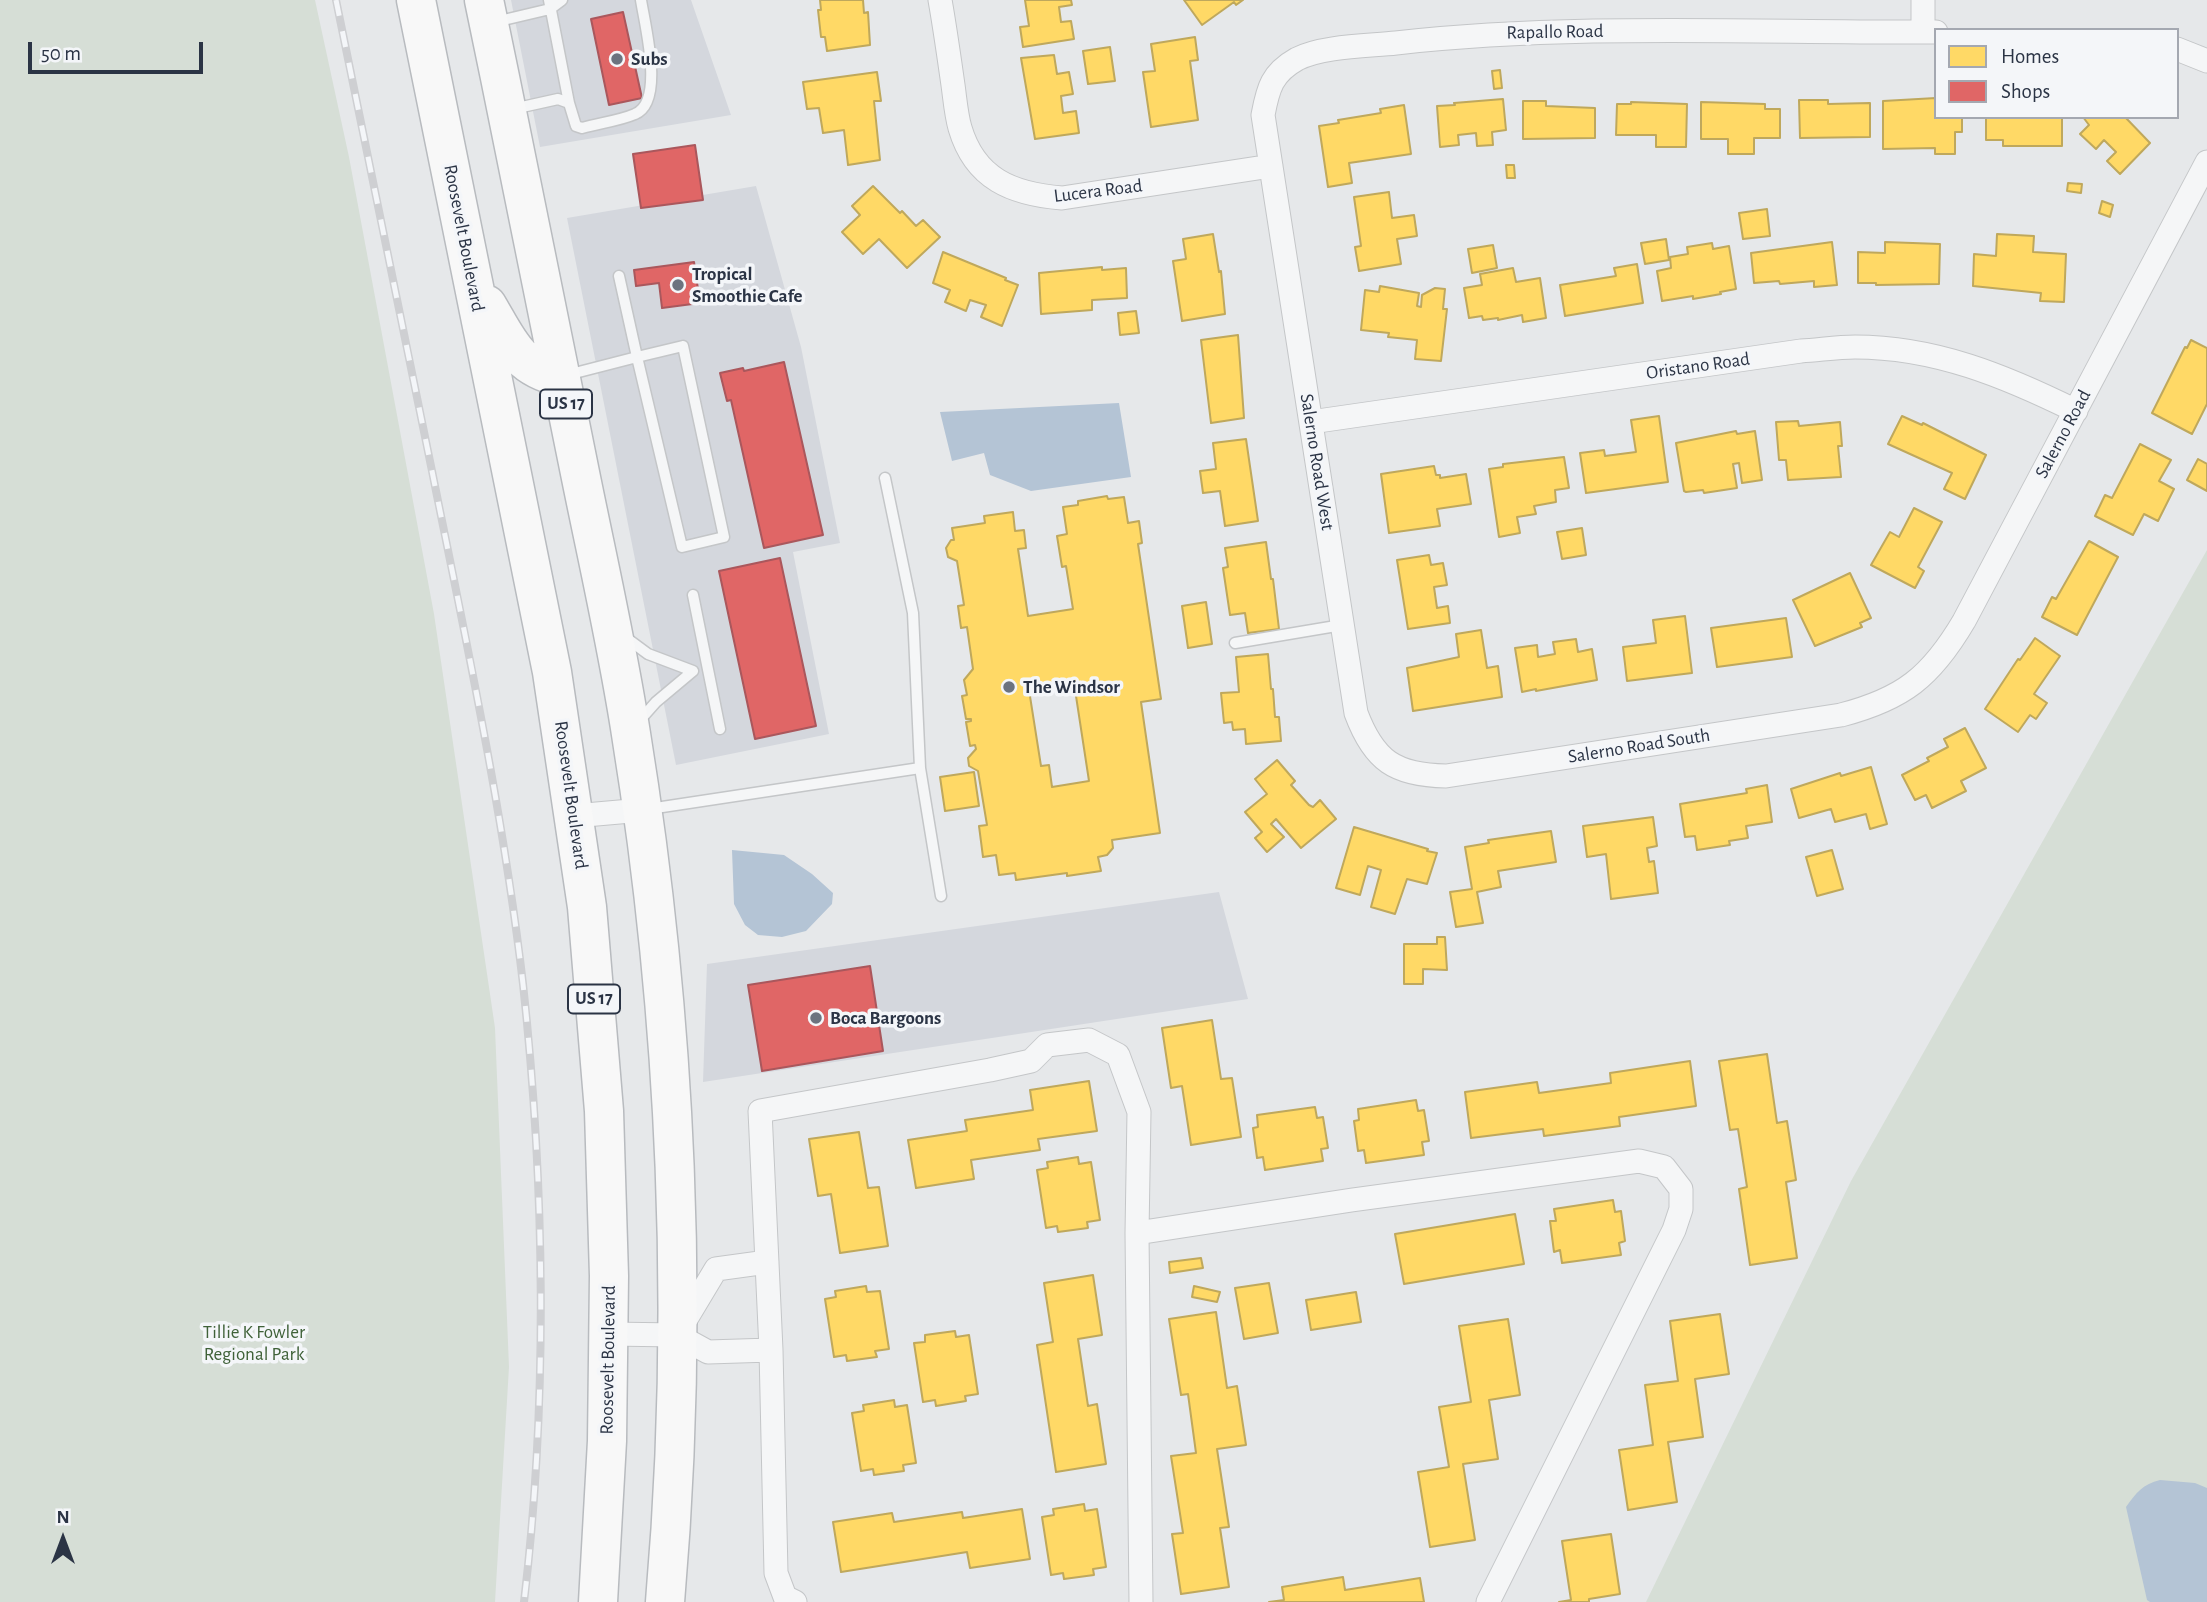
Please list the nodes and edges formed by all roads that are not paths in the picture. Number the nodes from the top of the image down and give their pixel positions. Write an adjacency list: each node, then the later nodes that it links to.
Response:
1 (416, 0): 16 (highway, Roosevelt Boulevard / US 17)
2 (562, 0): 6 (lane)
3 (641, 0): 11 (lane)
4 (940, 0): 14 (street, Lucera Road)
5 (1923, 0): 8 (street)
6 (549, 5): 7 (lane); 11 (lane)
7 (487, 12): 12 (highway, US 17)
8 (1930, 32): 14 (street, Rapallo Road)
9 (2179, 50): 10 (street)
10 (2207, 61)
11 (569, 103): 12 (lane)
12 (507, 110): 18 (highway, US 17)
13 (2207, 162): 19 (street, Salerno Road)
14 (1271, 166): 20 (street, Salerno Road West)
15 (620, 276): 17 (lane)
16 (474, 283): 18 (highway); 34 (highway, Roosevelt Boulevard / US 17)
17 (637, 357): 17 (lane); 18 (lane)
18 (561, 377): 23 (highway, US 17)
19 (2076, 411): 20 (street, Oristano Road); 28 (street, Salerno Road)
20 (1311, 422): 24 (street, Salerno Road West)
21 (885, 478): 32 (lane)
22 (693, 595): 26 (lane)
23 (611, 624): 27 (lane); 30 (highway, US 17)
24 (1342, 625): 25 (lane); 31 (street, Salerno Road West)
25 (1235, 643)
26 (708, 668): 27 (lane); 29 (lane)
27 (693, 671): 30 (lane)
28 (1903, 692): 31 (street, Salerno Road South)
29 (720, 729)
30 (632, 735): 33 (highway, US 17)
31 (1376, 753)
32 (920, 768): 33 (lane); 35 (lane)
33 (642, 810): 34 (street); 39 (highway, US 17)
34 (574, 816): 38 (highway, Roosevelt Boulevard / US 17)
35 (941, 896)
36 (1137, 1233): 37 (street); 44 (street); 45 (street)
37 (767, 1262): 39 (street); 40 (street)
38 (609, 1334): 39 (street); 41 (highway, Roosevelt Boulevard / US 17)
39 (677, 1335): 40 (street); 42 (highway, US 17)
40 (771, 1350): 43 (street)
41 (598, 1602)
42 (665, 1602)
43 (795, 1602)
44 (1141, 1602)
45 (1488, 1602)

